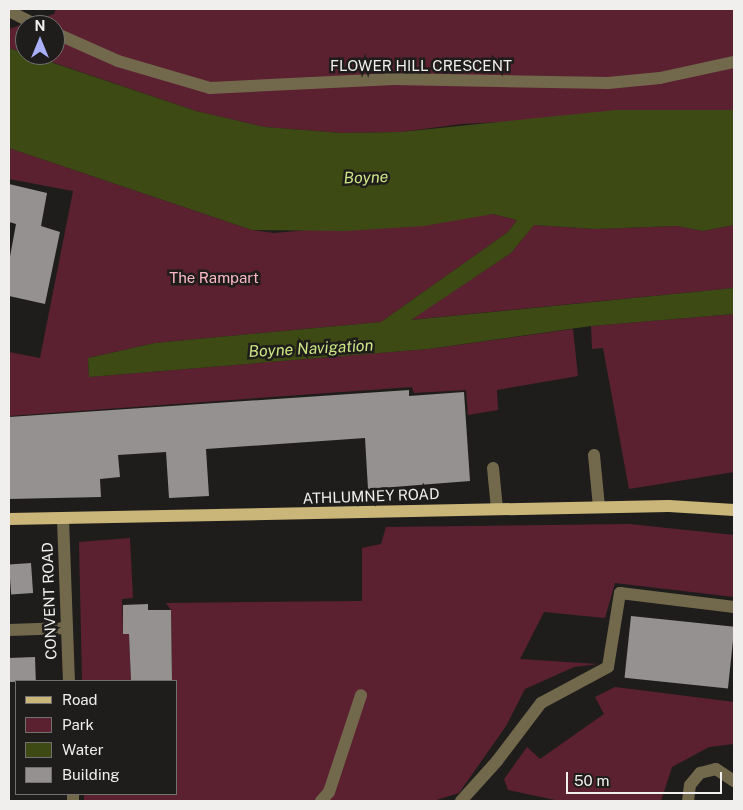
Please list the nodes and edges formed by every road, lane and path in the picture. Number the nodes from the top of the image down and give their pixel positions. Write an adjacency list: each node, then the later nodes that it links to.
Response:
1 (65, 38): 2 (street, FLOWER HILL CRESCENT)
2 (734, 62)
3 (594, 455): 5 (street)
4 (493, 468): 6 (street)
5 (599, 507): 6 (main road, ATHLUMNEY ROAD); 7 (main road, ATHLUMNEY ROAD)
6 (497, 509): 9 (main road, ATHLUMNEY ROAD)
7 (734, 510)
8 (9, 519): 9 (main road, ATHLUMNEY ROAD)
9 (63, 519): 11 (street, CONVENT ROAD)
10 (734, 607): 17 (street)
11 (67, 628): 12 (street); 13 (street, CONVENT ROAD)
12 (9, 630)
13 (69, 680)
14 (361, 695): 16 (street)
15 (734, 781): 18 (street)
16 (321, 801)
17 (461, 801)
18 (688, 801)

